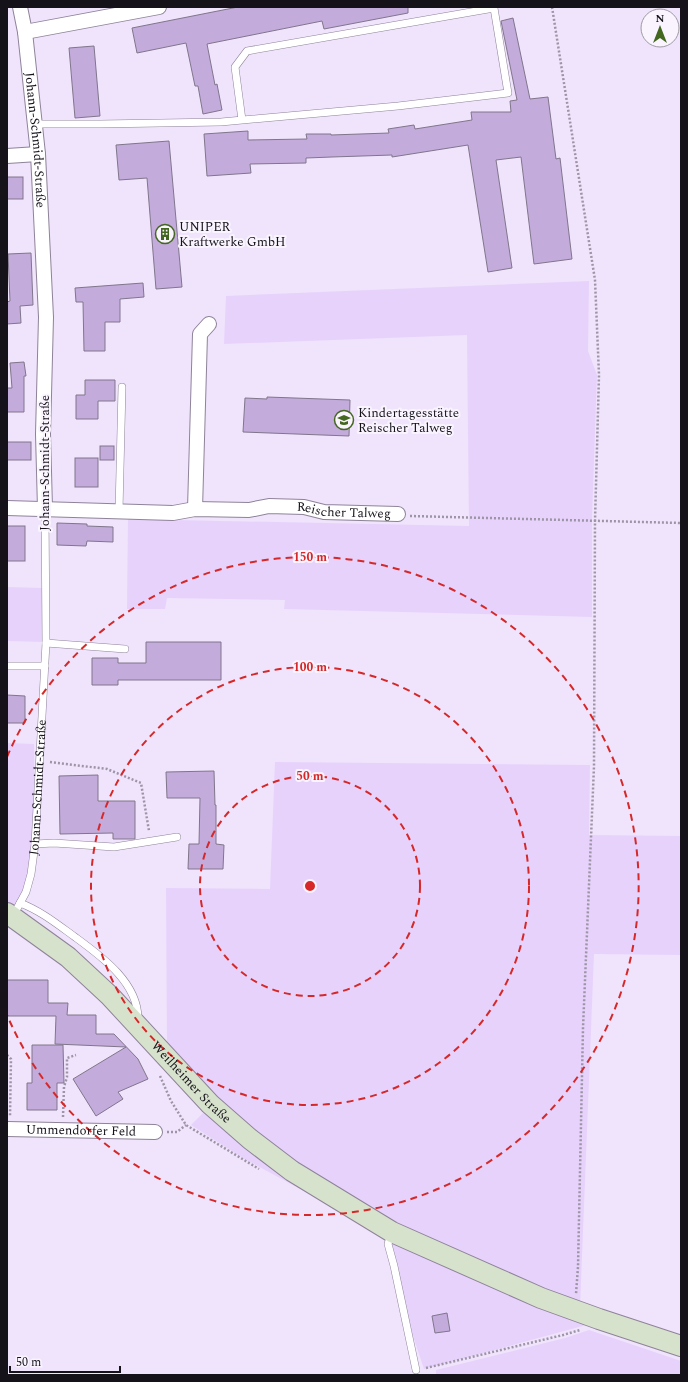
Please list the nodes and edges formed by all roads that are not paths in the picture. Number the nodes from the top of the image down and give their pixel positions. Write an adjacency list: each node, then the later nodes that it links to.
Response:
1 (20, 7): 3 (street, Johann-Schmidt-Straße)
2 (159, 7): 3 (street)
3 (25, 32): 5 (street, Johann-Schmidt-Straße)
4 (242, 120): 4 (lane); 5 (lane)
5 (36, 124): 6 (street, Johann-Schmidt-Straße)
6 (38, 154): 7 (street); 11 (street, Johann-Schmidt-Straße)
7 (7, 156)
8 (209, 324): 12 (street)
9 (122, 387): 13 (lane)
10 (7, 508): 11 (street, Reischer Talweg)
11 (45, 509): 13 (street, Reischer Talweg); 15 (lane, Johann-Schmidt-Straße)
12 (195, 509): 13 (street, Reischer Talweg); 14 (street, Reischer Talweg)
13 (119, 511)
14 (398, 514)
15 (46, 643): 16 (lane); 18 (lane, Johann-Schmidt-Straße)
16 (125, 649)
17 (7, 666): 18 (lane)
18 (45, 666): 20 (lane, Johann-Schmidt-Straße)
19 (177, 837): 20 (lane)
20 (36, 844): 21 (lane, Johann-Schmidt-Straße)
21 (13, 911): 24 (street, Weilheimer Straße)
22 (8, 1129): 23 (street, Ummendorfer Feld)
23 (155, 1132)
24 (392, 1232): 25 (street, Weilheimer Straße); 26 (lane)
25 (681, 1346)
26 (416, 1370)

